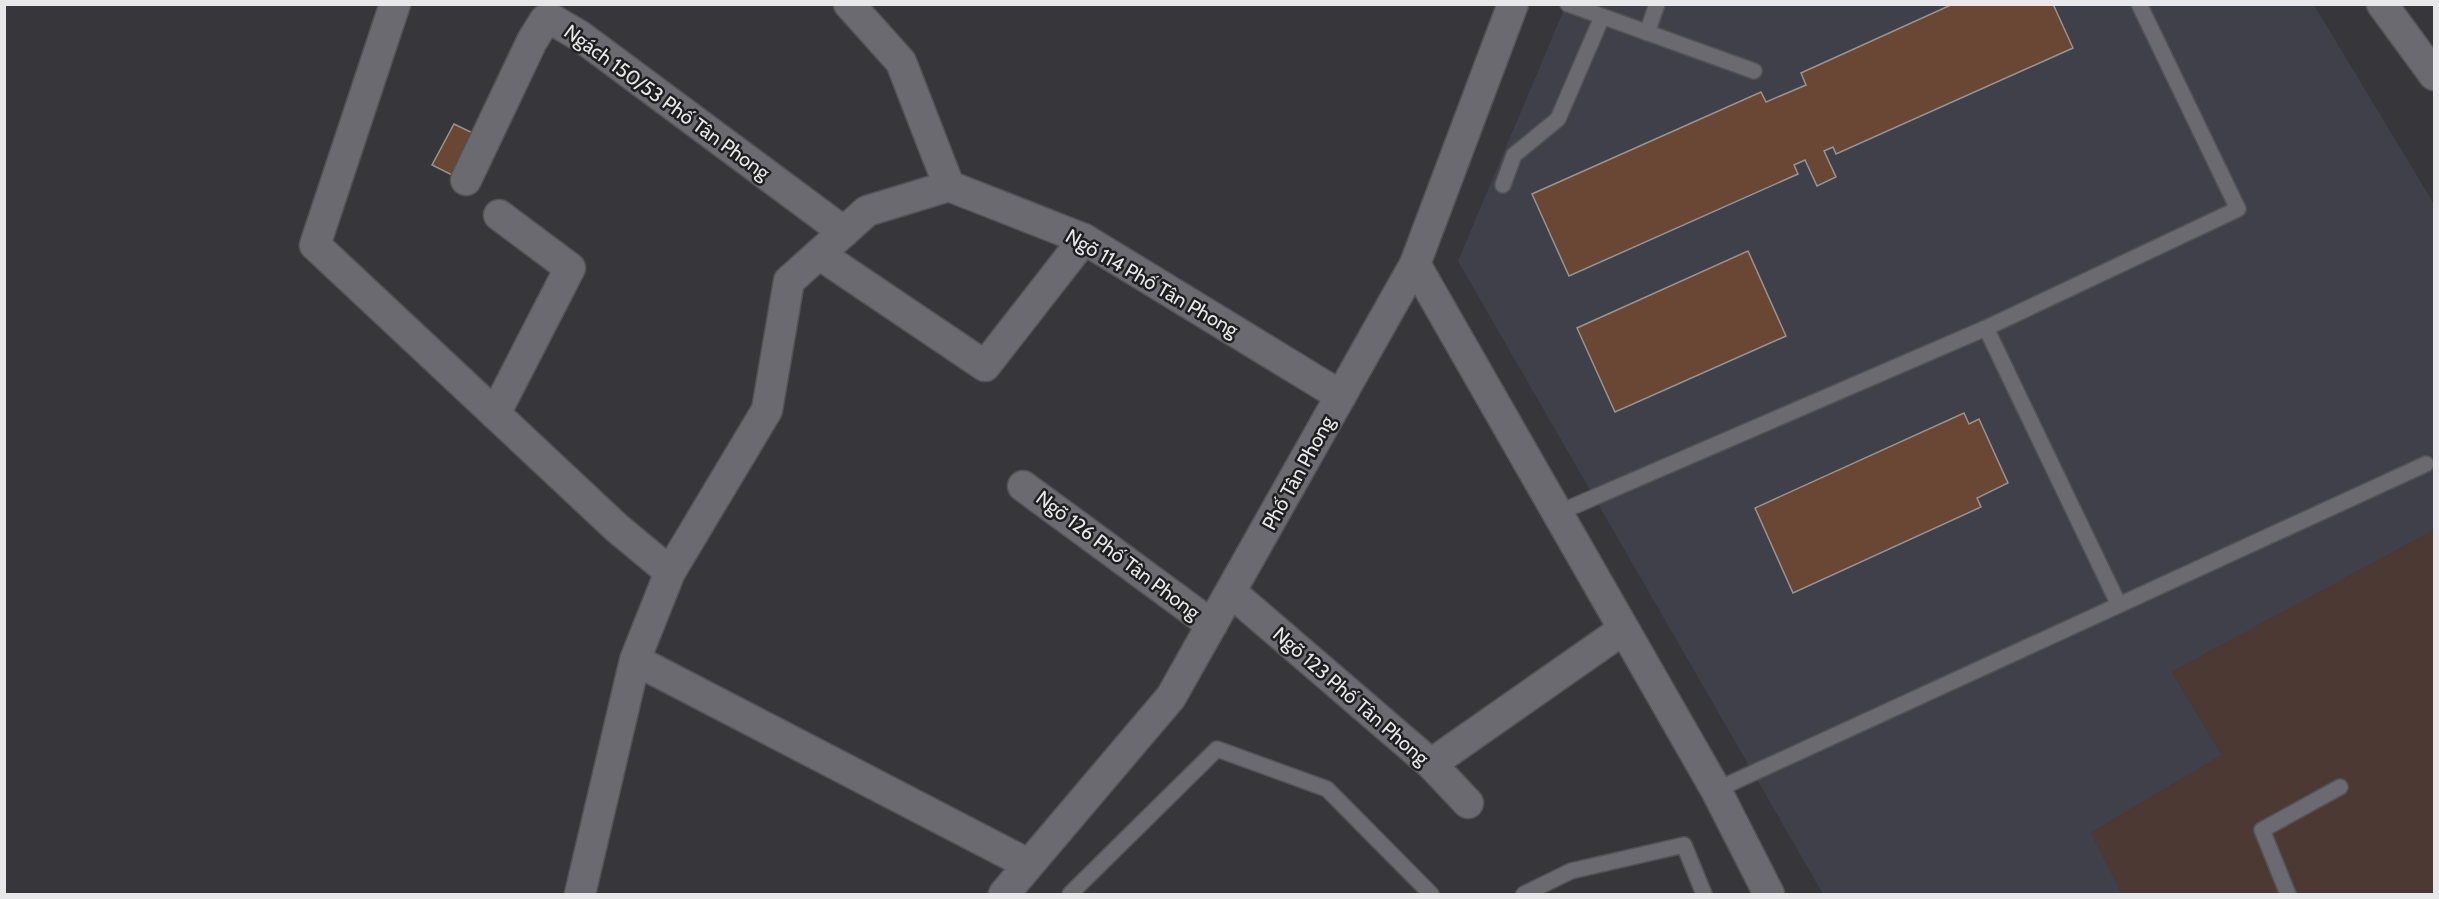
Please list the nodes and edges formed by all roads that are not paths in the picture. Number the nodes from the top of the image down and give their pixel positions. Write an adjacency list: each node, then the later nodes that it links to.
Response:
1 (395, 4): 22 (street)
2 (849, 4): 14 (street)
3 (1513, 4): 19 (street, Phố Tân Phong)
4 (1568, 4): 8 (lane)
5 (1657, 4): 9 (lane)
6 (2139, 4): 20 (lane)
7 (2382, 4): 11 (street)
8 (1602, 16): 9 (lane); 13 (lane)
9 (1647, 33): 10 (lane)
10 (1754, 71)
11 (2434, 75)
12 (466, 180): 16 (street, Ngách 150/53 Phố Tân Phong)
13 (1503, 185)
14 (949, 186): 16 (street); 17 (street, Ngõ 114 Phố Tân Phong)
15 (499, 215): 22 (street)
16 (844, 232): 18 (street)
17 (1084, 239): 18 (street); 21 (street, Ngõ 114 Phố Tân Phong)
18 (819, 254): 26 (street)
19 (1416, 264): 21 (street, Phố Tân Phong); 25 (street)
20 (1986, 328): 25 (lane); 28 (lane)
21 (1341, 396): 27 (street, Phố Tân Phong)
22 (495, 414): 26 (street)
23 (2426, 464): 28 (lane)
24 (1023, 486): 29 (street, Ngõ 126 Phố Tân Phong)
25 (1558, 513): 30 (street)
26 (670, 572): 31 (street)
27 (1231, 592): 29 (street, Phố Tân Phong); 32 (street, Ngõ 123 Phố Tân Phong)
28 (2119, 605): 34 (lane)
29 (1212, 625): 36 (street, Phố Tân Phong)
30 (1624, 629): 32 (street); 34 (street)
31 (635, 660): 36 (street); 37 (street)
32 (1431, 764): 35 (street, Ngõ 123 Phố Tân Phong)
33 (2340, 787): 44 (lane)
34 (1716, 790): 43 (street)
35 (1468, 803)
36 (1028, 864): 38 (street, Phố Tân Phong)
37 (580, 894)
38 (1004, 894)
39 (1070, 894): 40 (lane)
40 (1431, 894)
41 (1524, 894): 42 (lane)
42 (1704, 894)
43 (1769, 894)
44 (2288, 894)

